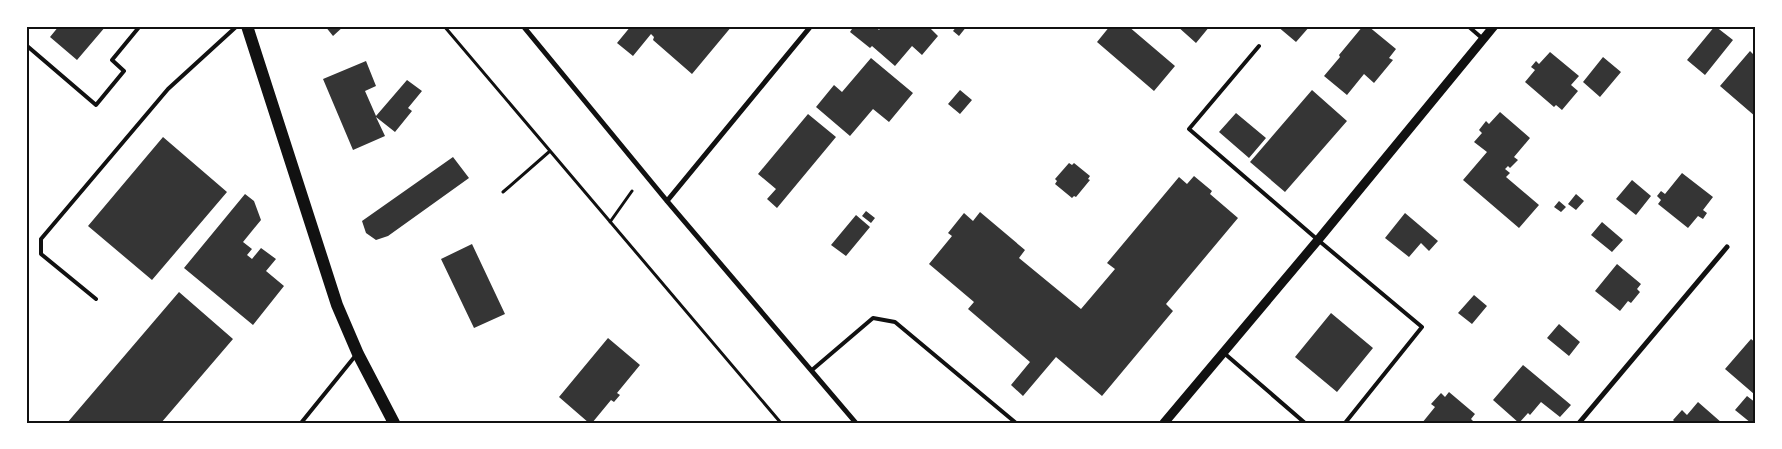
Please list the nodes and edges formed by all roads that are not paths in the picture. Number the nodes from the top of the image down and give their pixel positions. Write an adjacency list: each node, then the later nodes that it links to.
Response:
1 (140, 26): 9 (lane)
2 (237, 26): 14 (lane)
3 (247, 26): 16 (main road)
4 (523, 26): 11 (street)
5 (811, 26): 11 (street)
6 (1468, 26): 8 (lane)
7 (1494, 26): 8 (street)
8 (1483, 39): 12 (street)
9 (26, 45)
10 (1259, 46): 12 (lane)
11 (667, 200): 17 (street)
12 (1318, 240): 15 (street); 24 (lane)
13 (1727, 248): 25 (street)
14 (96, 299)
15 (1224, 353): 22 (street); 23 (lane)
16 (358, 354): 18 (lane); 19 (main road)
17 (812, 370): 20 (street); 21 (lane)
18 (301, 423)
19 (394, 423)
20 (856, 423)
21 (1016, 423)
22 (1164, 423)
23 (1305, 423)
24 (1345, 423)
25 (1579, 423)

